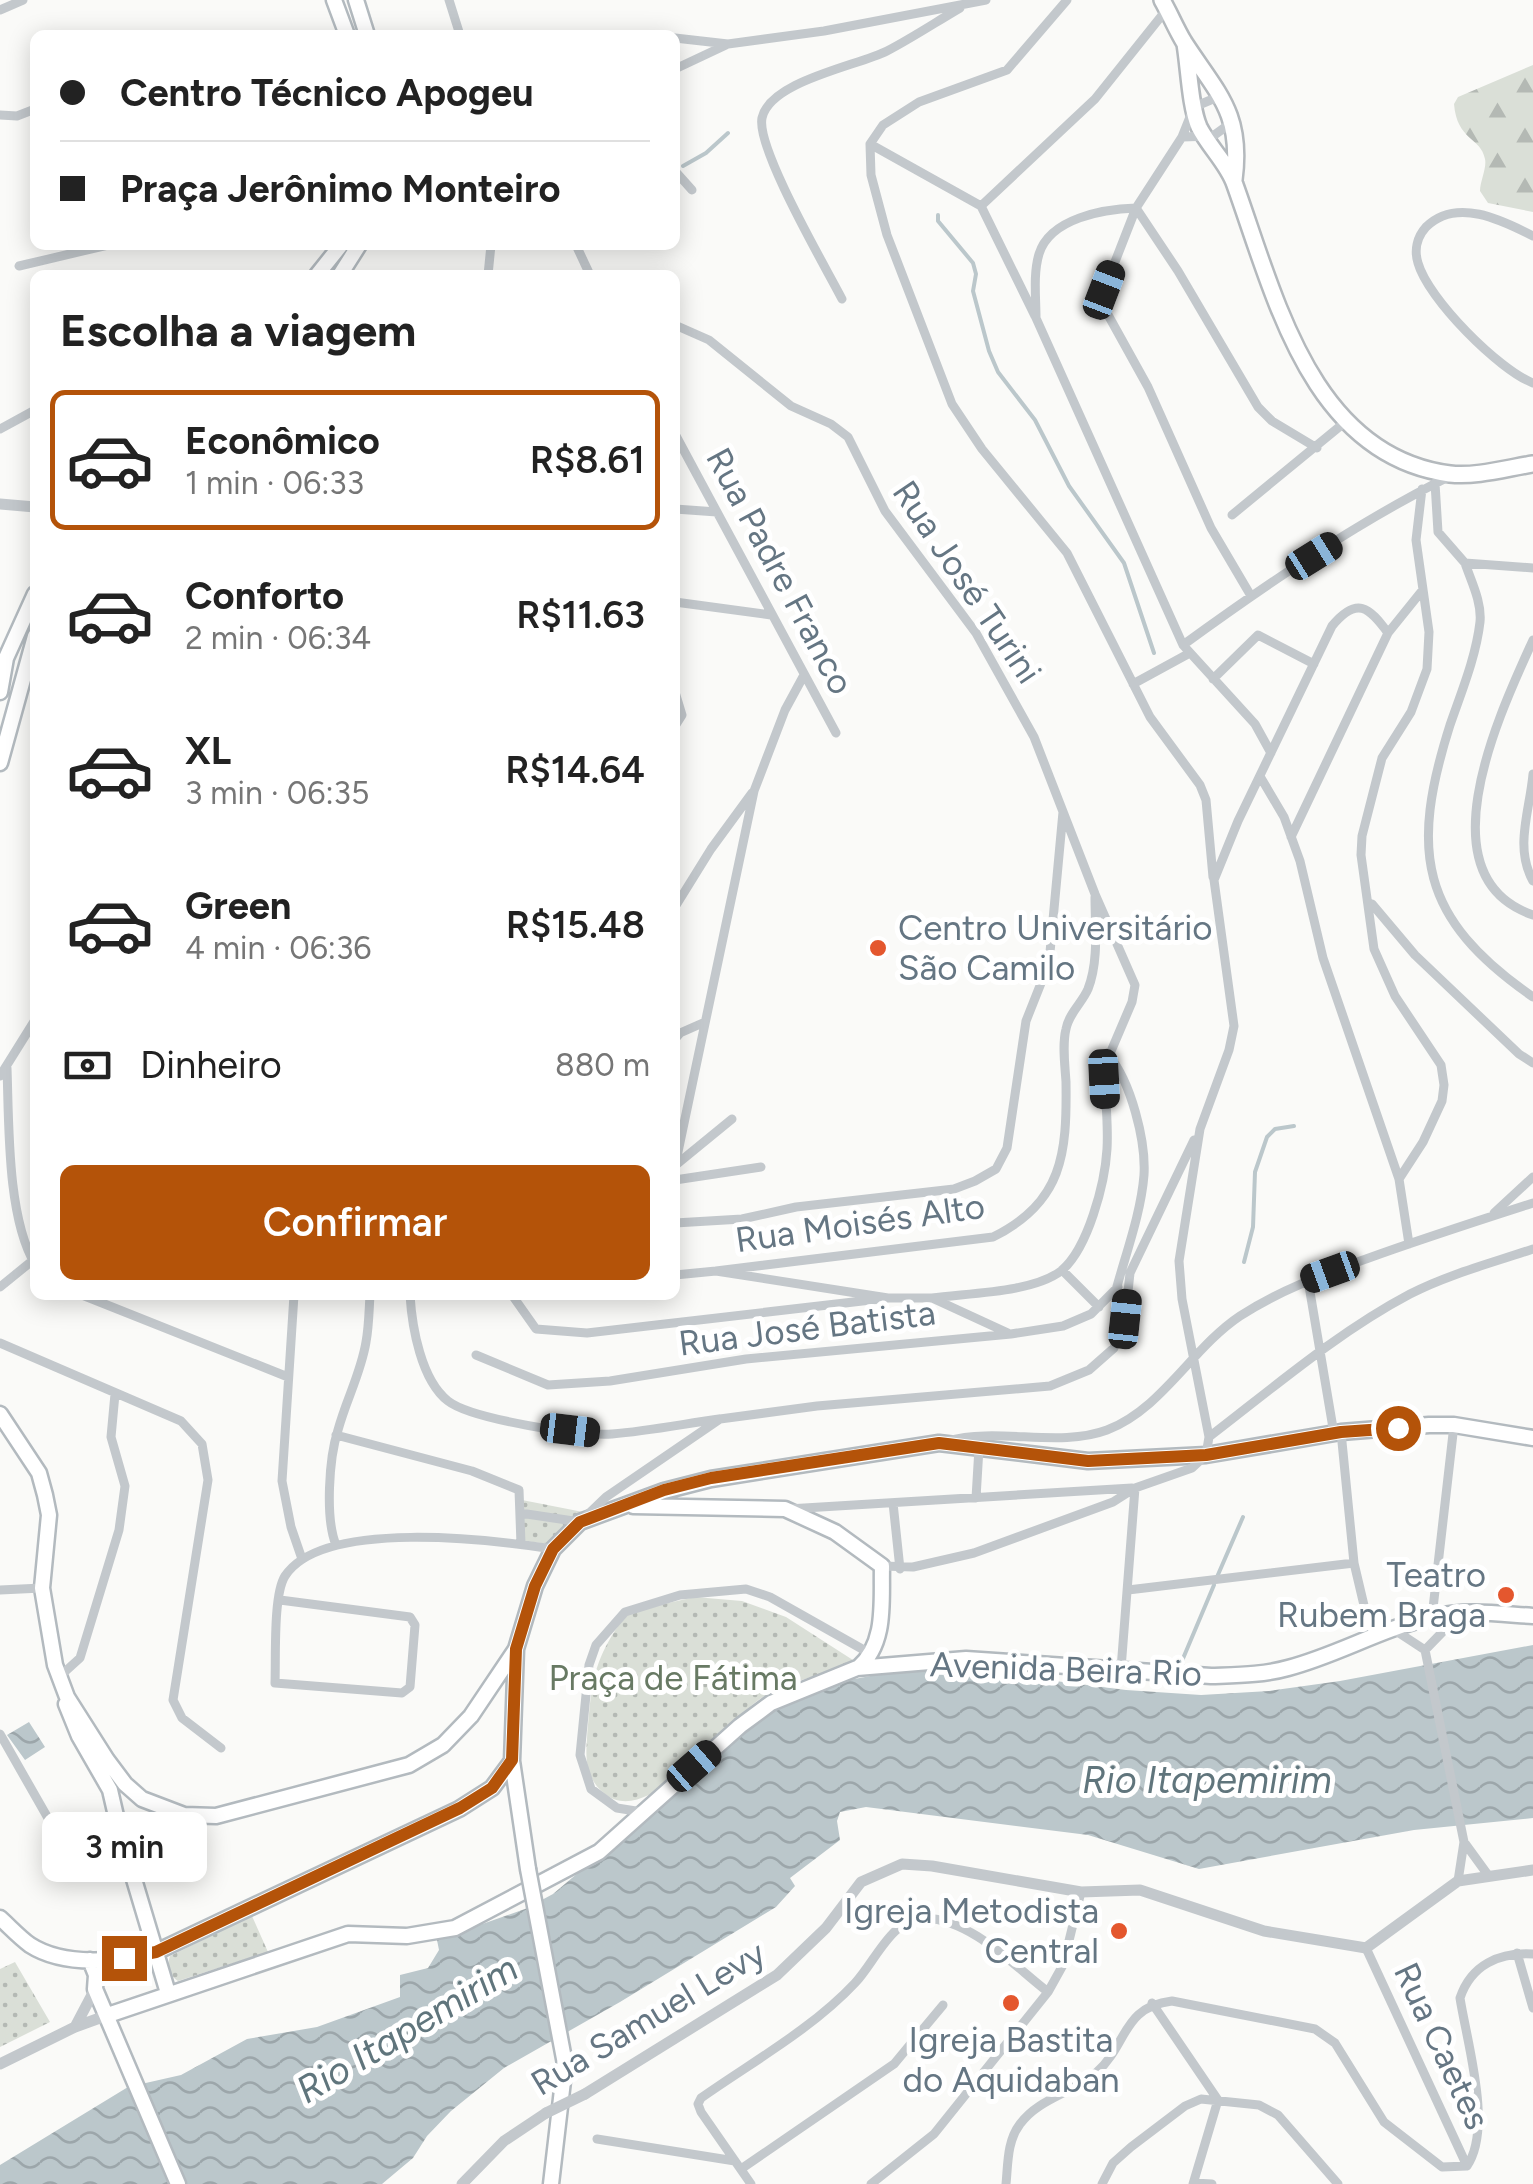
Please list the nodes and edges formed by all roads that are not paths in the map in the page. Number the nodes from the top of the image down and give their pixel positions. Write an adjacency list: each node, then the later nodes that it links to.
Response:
1 (23, 0): 8 (street)
2 (334, 0): 10 (main road)
3 (356, 0): 11 (main road)
4 (449, 0): 12 (street)
5 (986, 0): 9 (street)
6 (1067, 0): 24 (street)
7 (1165, 4): 15 (highway); 28 (street)
8 (0, 7)
9 (960, 8): 14 (street); 35 (street)
10 (345, 30)
11 (365, 30)
12 (458, 30)
13 (680, 39): 14 (street)
14 (728, 44): 16 (street)
15 (1185, 44): 17 (highway); 18 (highway)
16 (680, 67)
17 (1223, 100): 18 (street); 21 (highway)
18 (1194, 107): 22 (street); 23 (highway)
19 (30, 111): 20 (street)
20 (0, 115)
21 (1231, 123): 23 (street); 26 (highway)
22 (1182, 137): 23 (street); 29 (street)
23 (1206, 137): 26 (highway)
24 (870, 144): 28 (street); 67 (street)
25 (680, 177): 27 (street)
26 (1234, 180): 40 (highway)
27 (692, 190)
28 (982, 206): 36 (street)
29 (1136, 208): 36 (street); 43 (street); 56 (street)
30 (1533, 236): 38 (street)
31 (87, 250): 33 (street)
32 (337, 250): 34 (main road)
33 (20, 266)
34 (320, 270)
35 (842, 300)
36 (1036, 318): 62 (street)
37 (680, 327): 76 (street, Rua José Turini)
38 (1533, 384)
39 (30, 413): 41 (street)
40 (1344, 422): 43 (street); 45 (highway)
41 (0, 428)
42 (680, 443): 51 (street, Rua Padre Franco)
43 (1317, 448): 52 (street)
44 (1533, 464): 45 (highway)
45 (1452, 474): 46 (street)
46 (1435, 483): 47 (street); 53 (street)
47 (1422, 490): 55 (street); 56 (street)
48 (0, 504): 49 (street)
49 (30, 507)
50 (680, 510): 51 (street)
51 (717, 512): 59 (street, Rua Padre Franco)
52 (1232, 515)
53 (1465, 563): 54 (street); 84 (street)
54 (1533, 568)
55 (1422, 592): 60 (street); 82 (street)
56 (1250, 596): 62 (street)
57 (680, 603): 59 (street)
58 (30, 605): 68 (main road)
59 (770, 615): 65 (street, Rua Padre Franco)
60 (1388, 633): 64 (street); 77 (street)
61 (1533, 640): 83 (street)
62 (1185, 649): 66 (street); 67 (street)
63 (30, 652): 69 (main road)
64 (1314, 664): 66 (street); 71 (street)
65 (804, 675): 70 (street, Rua Padre Franco); 75 (street)
66 (1212, 679): 71 (street)
67 (1133, 684): 78 (street)
68 (0, 690): 69 (street)
69 (18, 692): 72 (main road)
70 (836, 733)
71 (1271, 753): 74 (street)
72 (0, 763)
73 (1533, 774): 79 (street)
74 (1262, 778): 77 (street); 78 (street)
75 (754, 791): 81 (street); 85 (street)
76 (1064, 809): 80 (street, Rua José Turini); 101 (street)
77 (1291, 837): 98 (street)
78 (1214, 880): 92 (street)
79 (1533, 881)
80 (1095, 894): 88 (street, Rua José Turini); 107 (street, Rua Moisés Alto)
81 (680, 899)
82 (1370, 901): 89 (street); 98 (street)
83 (1533, 914)
84 (1533, 997)
85 (706, 1022): 87 (street); 93 (street)
86 (30, 1028): 90 (street)
87 (680, 1033)
88 (1110, 1056): 106 (street, Rua José Turini); 112 (street)
89 (1533, 1063)
90 (4, 1072): 104 (street)
91 (732, 1119): 94 (street)
92 (1200, 1129): 108 (street); 125 (street)
93 (680, 1143)
94 (680, 1162)
95 (761, 1167): 97 (street)
96 (1533, 1177): 100 (street)
97 (680, 1179)
98 (1399, 1180): 102 (street)
99 (1533, 1203): 100 (street)
100 (1490, 1216): 102 (street)
101 (680, 1224)
102 (1409, 1244): 110 (street)
103 (1533, 1249): 123 (street)
104 (30, 1252)
105 (30, 1265): 111 (street)
106 (1062, 1270): 114 (street); 120 (street)
107 (716, 1272): 109 (street); 113 (street)
108 (1130, 1273): 112 (street, Rua José Batista); 128 (street)
109 (680, 1276)
110 (1308, 1280): 123 (street); 125 (street)
111 (0, 1287)
112 (1116, 1290): 120 (street, Rua José Batista)
113 (888, 1298): 114 (street); 119 (street)
114 (932, 1298): 121 (street)
115 (95, 1300): 126 (street)
116 (294, 1300): 126 (street)
117 (370, 1300): 132 (street)
118 (411, 1300): 128 (street)
119 (516, 1300)
120 (1099, 1307): 121 (street, Rua José Batista)
121 (1011, 1334): 124 (street, Rua José Batista)
122 (0, 1345): 127 (street)
123 (1320, 1352): 131 (street); 133 (street)
124 (476, 1355)
125 (1195, 1355): 133 (street); 135 (street)
126 (288, 1377): 148 (street)
127 (115, 1394): 166 (street); 168 (street)
128 (720, 1418): 144 (street)
129 (2, 1419): 152 (main road)
130 (1454, 1425): 131 (main road); 134 (main road); 158 (street)
131 (1338, 1433): 137 (main road); 149 (street)
132 (336, 1435): 143 (street); 146 (street)
133 (1208, 1436): 137 (street)
134 (1533, 1438)
135 (939, 1443): 136 (main road); 141 (main road)
136 (979, 1448): 137 (main road); 139 (street)
137 (1206, 1455): 138 (street)
138 (1135, 1488): 139 (street); 151 (street); 154 (street)
139 (976, 1498): 140 (street)
140 (893, 1502): 142 (street); 151 (street)
141 (621, 1507): 142 (main road); 144 (main road)
142 (785, 1509): 150 (main road)
143 (520, 1513): 144 (street); 145 (street)
144 (580, 1522): 147 (main road)
145 (521, 1544): 146 (street); 147 (street)
146 (336, 1545): 148 (street)
147 (553, 1549): 161 (main road)
148 (302, 1559): 155 (street)
149 (1354, 1563): 154 (street); 160 (street)
150 (882, 1566): 151 (street); 163 (main road)
151 (900, 1569)
152 (42, 1588): 153 (street); 166 (main road)
153 (0, 1590)
154 (1128, 1590): 165 (street)
155 (280, 1600): 155 (street)
156 (1462, 1612): 157 (main road, Avenida Beira Rio); 158 (main road, Avenida Beira Rio); 162 (street)
157 (1533, 1616)
158 (1432, 1617): 159 (main road, Avenida Beira Rio)
159 (1391, 1628): 160 (main road, Avenida Beira Rio); 162 (street)
160 (1371, 1635): 165 (main road, Avenida Beira Rio)
161 (516, 1649): 166 (main road); 169 (main road)
162 (1425, 1652): 171 (street)
163 (871, 1654): 164 (main road); 170 (street)
164 (857, 1668): 165 (main road, Avenida Beira Rio); 170 (main road, Avenida Beira Rio)
165 (1121, 1669)
166 (61, 1683): 172 (main road)
167 (0, 1734): 172 (street)
168 (220, 1748)
169 (512, 1760): 179 (main road); 199 (main road, bridge)
170 (642, 1812): 185 (main road, Avenida Beira Rio)
171 (1463, 1840): 174 (street); 175 (street)
172 (127, 1855): 179 (main road)
173 (1533, 1870): 174 (street)
174 (1488, 1875): 175 (street)
175 (1458, 1881): 178 (street)
176 (1080, 1892): 178 (street, Rua Samuel Levy); 184 (street); 198 (street, Rua Samuel Levy, bridge)
177 (0, 1918): 182 (main road)
178 (1366, 1948): 195 (street, Rua Caetes)
179 (156, 1952): 182 (main road); 185 (main road)
180 (1517, 1953): 181 (street); 188 (street); 195 (street)
181 (1533, 1954)
182 (90, 1960): 183 (main road)
183 (95, 1989): 189 (main road); 190 (street)
184 (1048, 1992): 194 (street); 201 (street)
185 (168, 1993): 189 (main road, Avenida Beira Rio)
186 (1152, 2003): 192 (street); 195 (street); 202 (street)
187 (943, 2004): 194 (street)
188 (1533, 2008)
189 (108, 2015): 190 (street); 197 (main road)
190 (76, 2027): 191 (street)
191 (0, 2064)
192 (1218, 2100): 196 (street); 203 (street); 205 (street)
193 (597, 2139): 194 (street)
194 (738, 2165): 200 (street)
195 (1467, 2166)
196 (1193, 2183): 204 (street)
197 (178, 2184)
198 (462, 2184)
199 (551, 2184)
200 (752, 2184)
201 (871, 2184)
202 (1006, 2184)
203 (1102, 2184)
204 (1212, 2184)
205 (1338, 2184)

